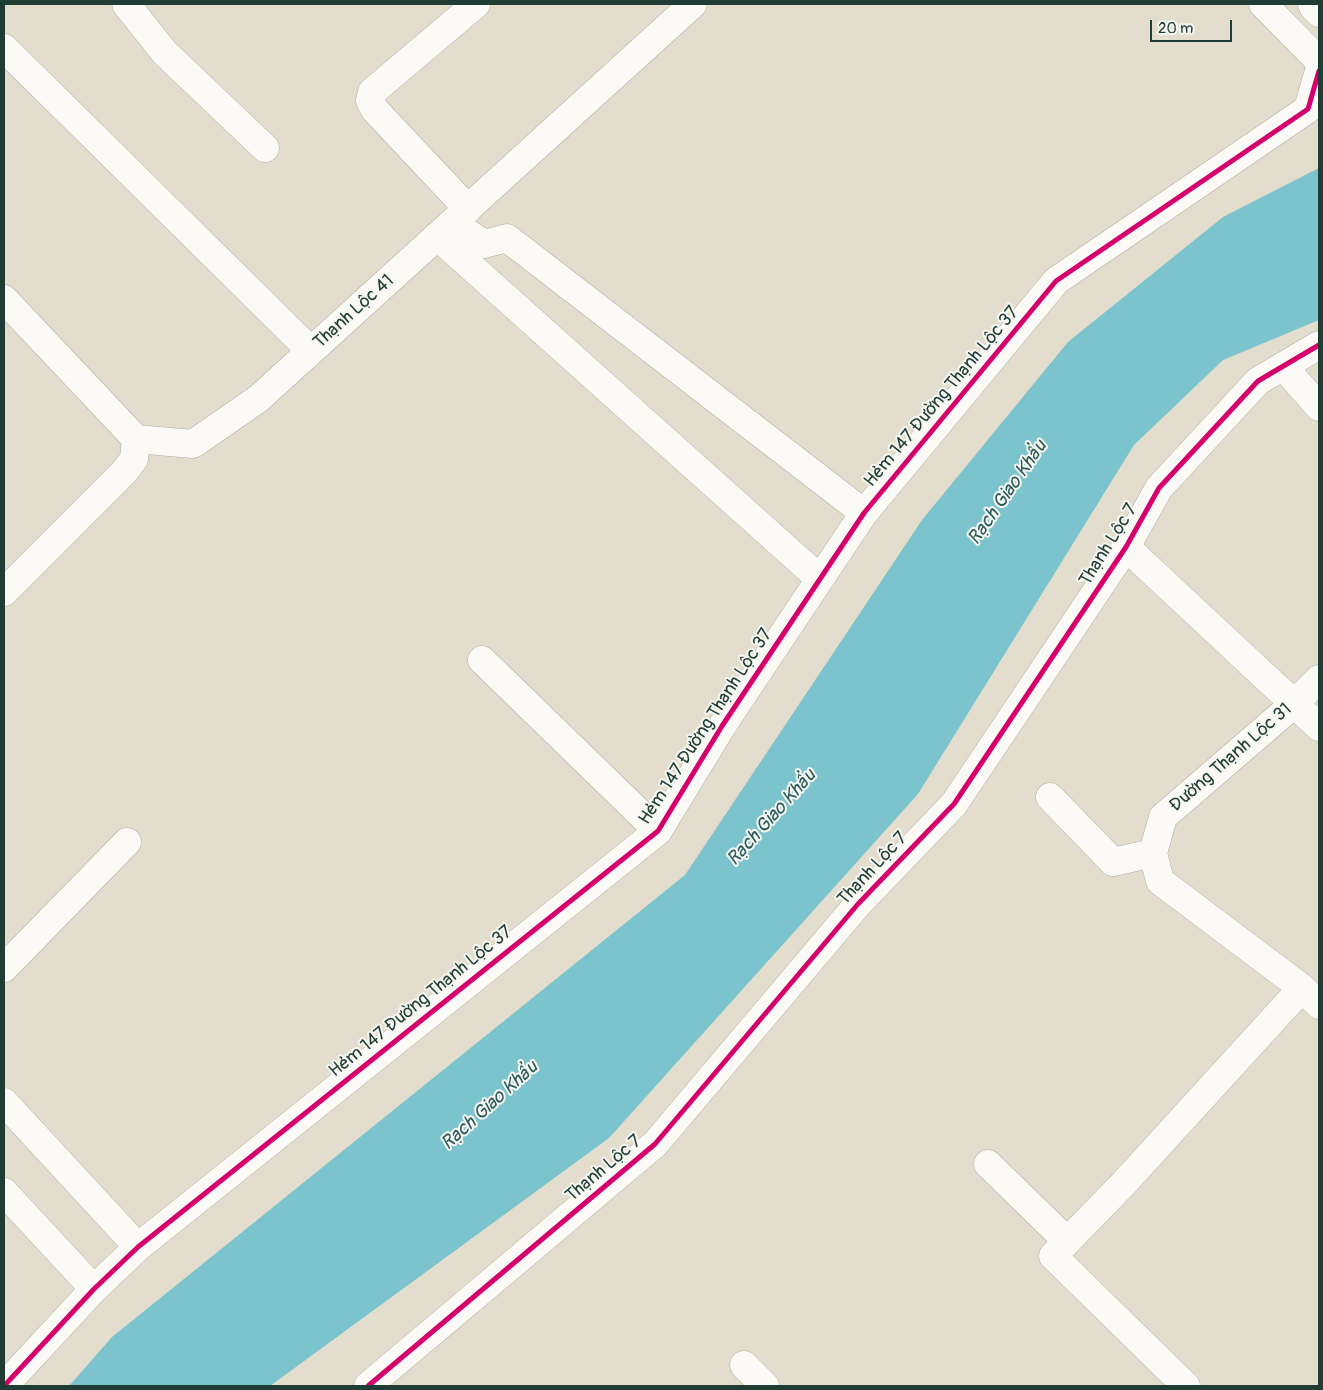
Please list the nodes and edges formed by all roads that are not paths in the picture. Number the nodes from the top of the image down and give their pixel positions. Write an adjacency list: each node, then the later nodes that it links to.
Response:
1 (126, 4): 10 (street)
2 (476, 4): 11 (street)
3 (1263, 4): 8 (street)
4 (1312, 4): 6 (street)
5 (680, 8): 11 (street, Thạnh Lộc 41)
6 (1319, 13)
7 (4, 48): 14 (street)
8 (1319, 61)
9 (1319, 70): 18 (street, Hẻm 147 Đường Thạnh Lộc 37)
10 (266, 148)
11 (453, 222): 14 (street, Thạnh Lộc 41); 18 (street); 20 (street)
12 (4, 300): 17 (street)
13 (1319, 345): 15 (street, Thạnh Lộc 7)
14 (311, 351): 17 (street, Thạnh Lộc 41)
15 (1283, 366): 16 (street); 19 (street, Thạnh Lộc 7)
16 (1319, 407)
17 (136, 439): 21 (street)
18 (864, 513): 20 (street, Hẻm 147 Đường Thạnh Lộc 37)
19 (1126, 547): 24 (street); 40 (street, Thạnh Lộc 7)
20 (820, 580): 27 (street, Hẻm 147 Đường Thạnh Lộc 37)
21 (4, 592)
22 (482, 660): 27 (street)
23 (1319, 679): 24 (street, Đường Thạnh Lộc 31)
24 (1294, 704): 25 (street); 29 (street, Đường Thạnh Lộc 31)
25 (1319, 727)
26 (1050, 796): 29 (street)
27 (658, 831): 36 (street, Hẻm 147 Đường Thạnh Lộc 37)
28 (126, 842): 30 (street)
29 (1152, 853): 31 (street)
30 (4, 968)
31 (1311, 997): 35 (street)
32 (4, 1102): 36 (street)
33 (988, 1164): 35 (street)
34 (4, 1192): 37 (street)
35 (1067, 1242): 42 (street)
36 (138, 1247): 37 (street, Hẻm 147 Đường Thạnh Lộc 37)
37 (94, 1289): 39 (street, Hẻm 147 Đường Thạnh Lộc 37)
38 (744, 1366): 41 (street)
39 (4, 1386)
40 (368, 1386)
41 (765, 1386)
42 (1186, 1386)

